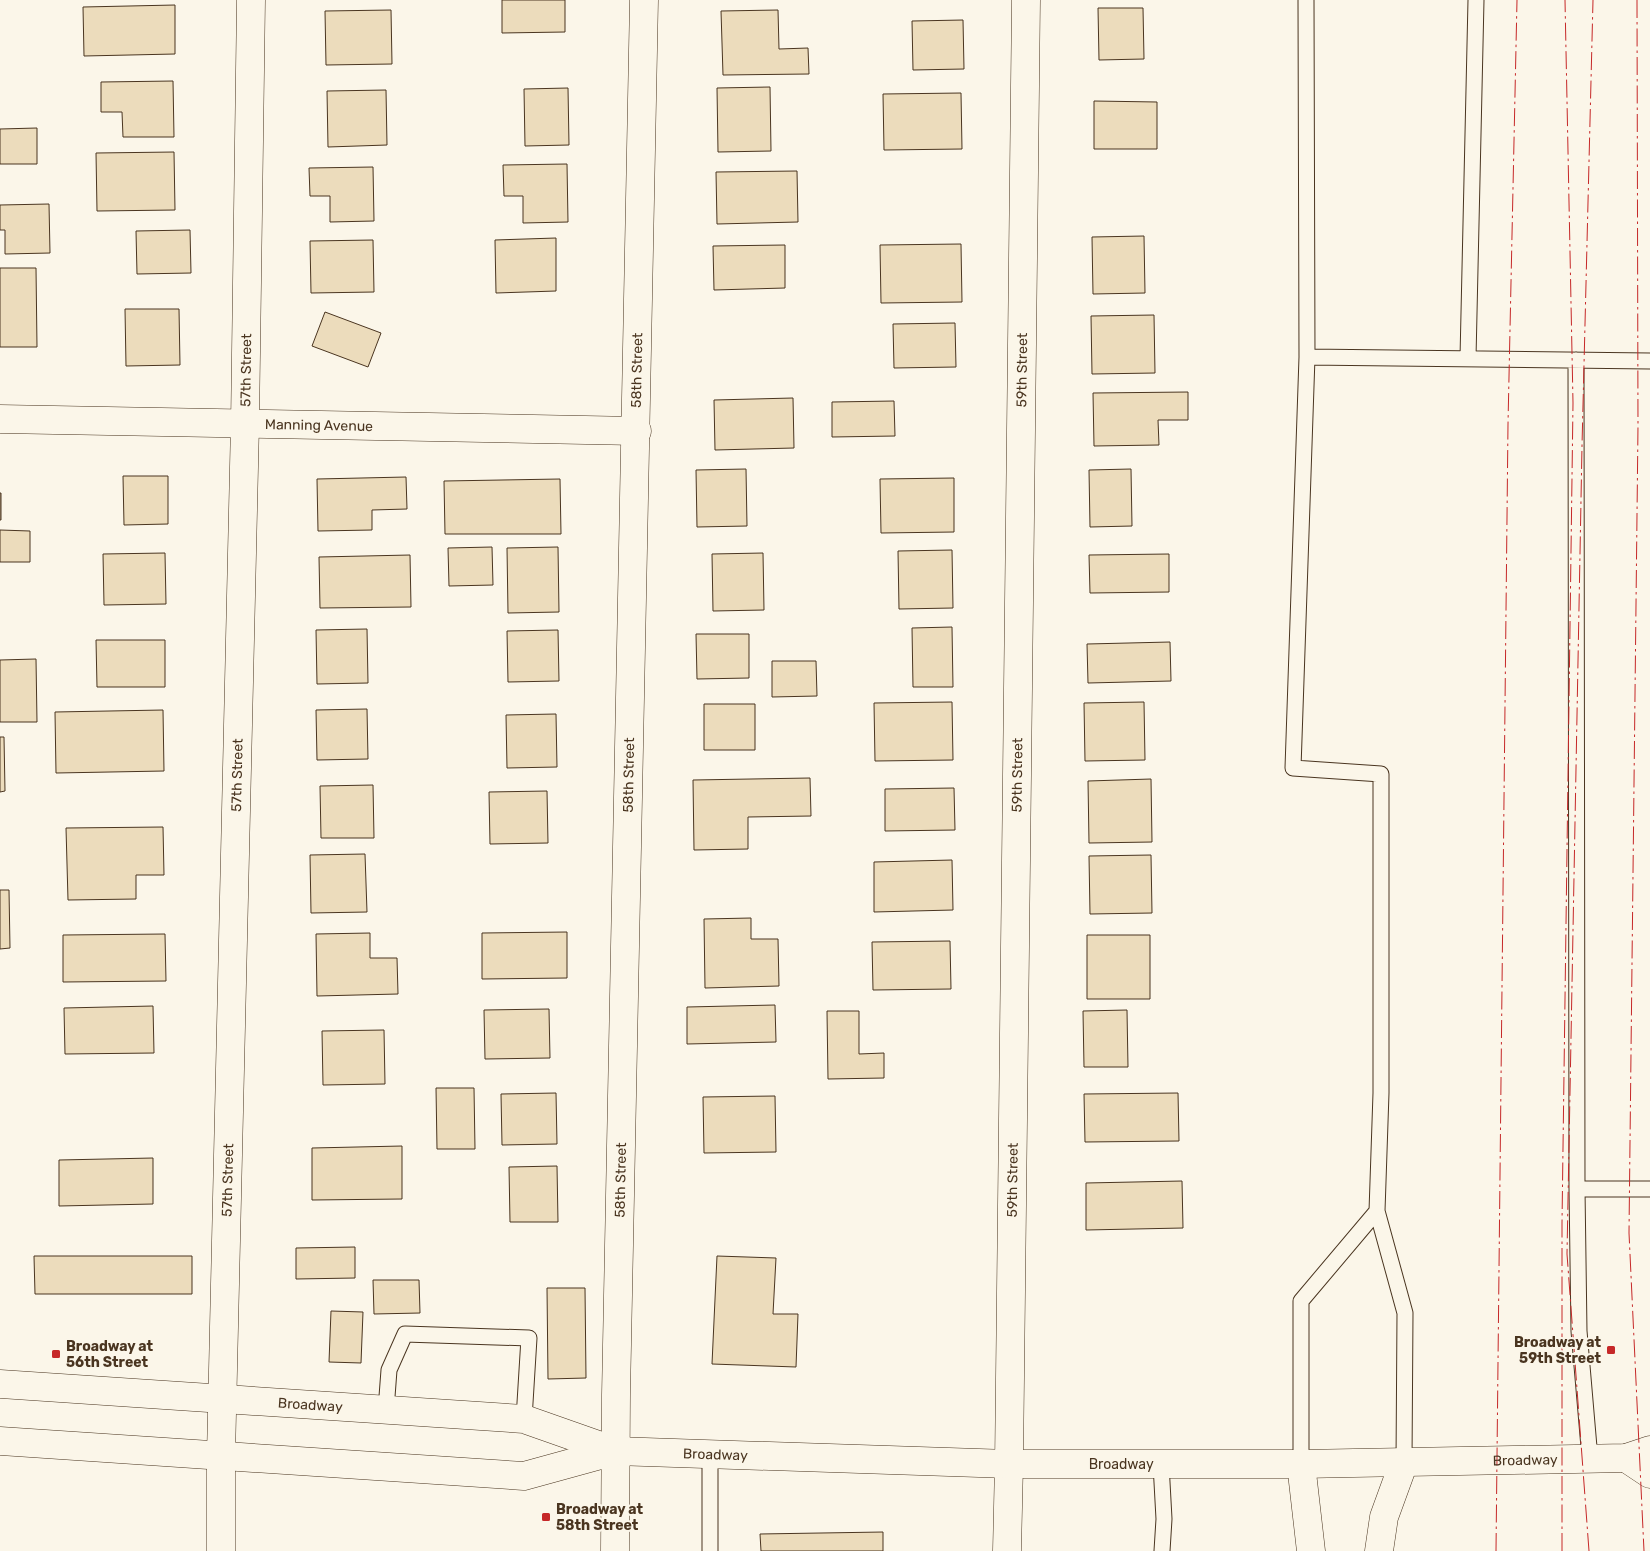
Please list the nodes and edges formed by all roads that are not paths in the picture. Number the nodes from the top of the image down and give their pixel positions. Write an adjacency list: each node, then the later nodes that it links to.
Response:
1 (251, 0): 11 (street, 57th Street)
2 (644, 0): 12 (street, 58th Street)
3 (1026, 0): 27 (street, 59th Street)
4 (1306, 0): 6 (lane)
5 (1476, 0): 7 (lane)
6 (1308, 357): 7 (lane); 15 (lane)
7 (1468, 358): 8 (lane)
8 (1576, 360): 9 (lane); 13 (lane)
9 (1650, 361)
10 (0, 419): 11 (street, Manning Avenue)
11 (245, 424): 12 (street, Manning Avenue); 17 (street, 57th Street)
12 (636, 431): 21 (street, 58th Street)
13 (1577, 1189): 14 (lane); 25 (lane)
14 (1650, 1189)
15 (1377, 1211): 26 (lane); 29 (lane)
16 (0, 1384): 17 (street, Broadway)
17 (223, 1400): 18 (street, Broadway); 24 (street, 57th Street)
18 (386, 1410): 19 (street, Broadway); 19 (lane)
19 (524, 1419): 21 (street, Broadway)
20 (0, 1441): 24 (street, Broadway)
21 (615, 1451): 23 (street, Broadway); 24 (street, Broadway); 32 (street, 58th Street)
22 (1638, 1454): 25 (street, Broadway); 30 (street, Broadway)
23 (710, 1455): 27 (street, Broadway); 33 (lane)
24 (221, 1456): 31 (street, 57th Street)
25 (1590, 1459): 26 (street, Broadway)
26 (1404, 1462): 29 (street, Broadway); 37 (street)
27 (1009, 1464): 28 (street, Broadway); 34 (street, 59th Street)
28 (1161, 1464): 29 (street, Broadway); 35 (lane)
29 (1301, 1464): 36 (street)
30 (1650, 1474)
31 (221, 1551)
32 (615, 1551)
33 (710, 1551)
34 (1007, 1551)
35 (1162, 1551)
36 (1311, 1551)
37 (1379, 1551)

